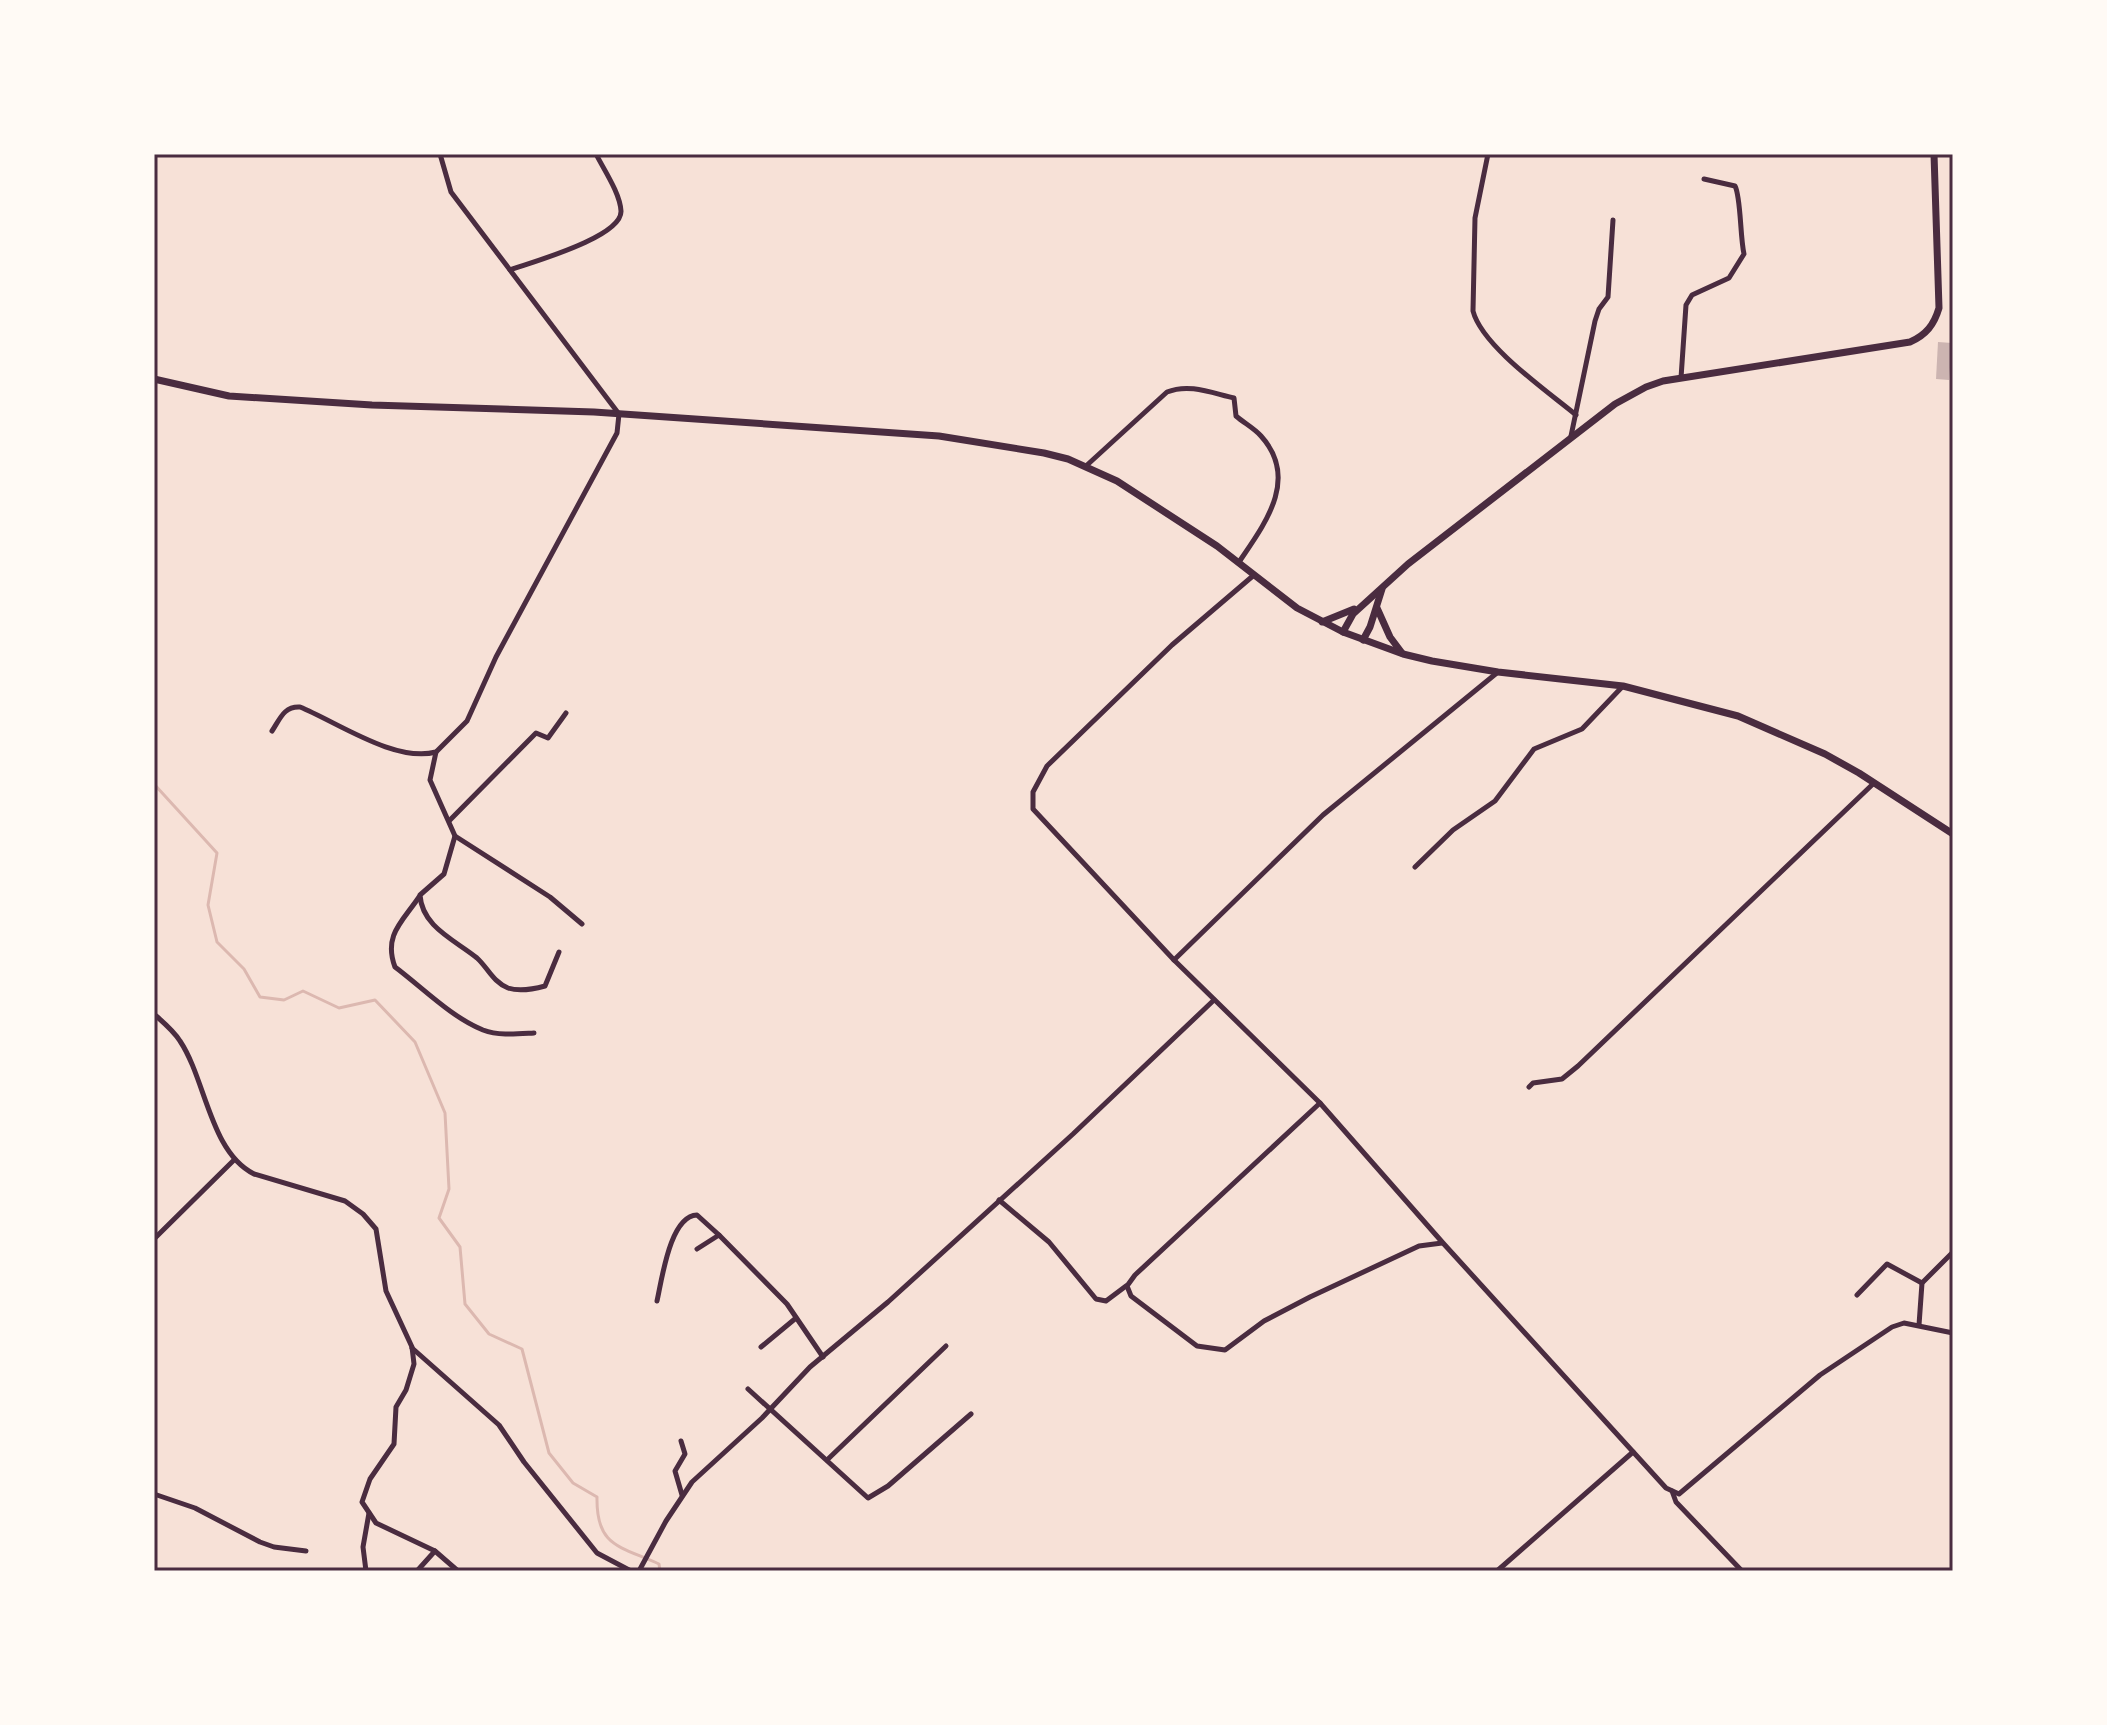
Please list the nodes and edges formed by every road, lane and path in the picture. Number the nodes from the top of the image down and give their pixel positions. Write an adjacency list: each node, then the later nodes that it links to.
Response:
1 (440, 154): 7 (street)
2 (596, 154): 7 (street)
3 (1488, 154): 11 (street)
4 (1934, 154): 8 (main road)
5 (1704, 179): 8 (street)
6 (1613, 220): 11 (street)
7 (510, 270): 10 (street)
8 (1681, 378): 12 (main road)
9 (154, 379): 10 (main road)
10 (619, 414): 13 (main road); 27 (street)
11 (1576, 415): 12 (street)
12 (1571, 437): 16 (main road)
13 (1086, 467): 14 (main road); 14 (street)
14 (1239, 562): 15 (main road)
15 (1255, 575): 19 (main road); 36 (street)
16 (1383, 587): 17 (main road); 18 (main road)
17 (1363, 604): 19 (main road); 20 (main road)
18 (1377, 607): 21 (main road); 22 (main road)
19 (1322, 622): 20 (main road)
20 (1343, 632): 21 (main road)
21 (1363, 640): 22 (main road)
22 (1403, 654): 23 (main road)
23 (1498, 672): 24 (main road); 36 (street)
24 (1623, 686): 28 (main road); 32 (street)
25 (566, 713): 29 (street)
26 (272, 731): 27 (street)
27 (436, 752): 29 (street)
28 (1874, 783): 30 (main road); 40 (street)
29 (450, 820): 31 (street)
30 (1953, 834)
31 (455, 836): 33 (street); 34 (street)
32 (1415, 867)
33 (420, 895): 35 (street); 39 (street)
34 (582, 924)
35 (559, 952)
36 (1174, 960): 37 (street)
37 (1214, 1000): 41 (street); 43 (street)
38 (154, 1014): 42 (street)
39 (534, 1033)
40 (1529, 1087)
41 (1320, 1103): 46 (street); 50 (street)
42 (234, 1160): 45 (street); 57 (street)
43 (999, 1200): 50 (street); 59 (street)
44 (719, 1235): 47 (street); 52 (street); 53 (street)
45 (154, 1239)
46 (1443, 1243): 50 (street); 64 (street)
47 (697, 1249)
48 (1953, 1252): 49 (street)
49 (1922, 1283): 51 (street); 54 (street)
50 (1127, 1286)
51 (1857, 1295)
52 (657, 1301)
53 (796, 1318): 58 (street); 59 (street)
54 (1919, 1325): 55 (street); 66 (street)
55 (1953, 1333)
56 (946, 1346): 65 (street)
57 (412, 1347): 69 (street); 75 (street)
58 (761, 1347)
59 (823, 1357): 61 (street)
60 (748, 1389): 61 (street)
61 (771, 1408): 65 (street); 68 (street)
62 (971, 1414): 65 (street)
63 (681, 1441): 68 (street)
64 (1633, 1452): 66 (street); 77 (street)
65 (827, 1460)
66 (1672, 1491): 78 (street)
67 (154, 1494): 70 (street)
68 (682, 1496): 76 (street)
69 (369, 1513): 71 (street); 72 (street)
70 (306, 1551)
71 (435, 1551): 73 (street); 74 (street)
72 (366, 1571)
73 (417, 1571)
74 (458, 1571)
75 (631, 1571)
76 (639, 1571)
77 (1497, 1571)
78 (1742, 1571)

